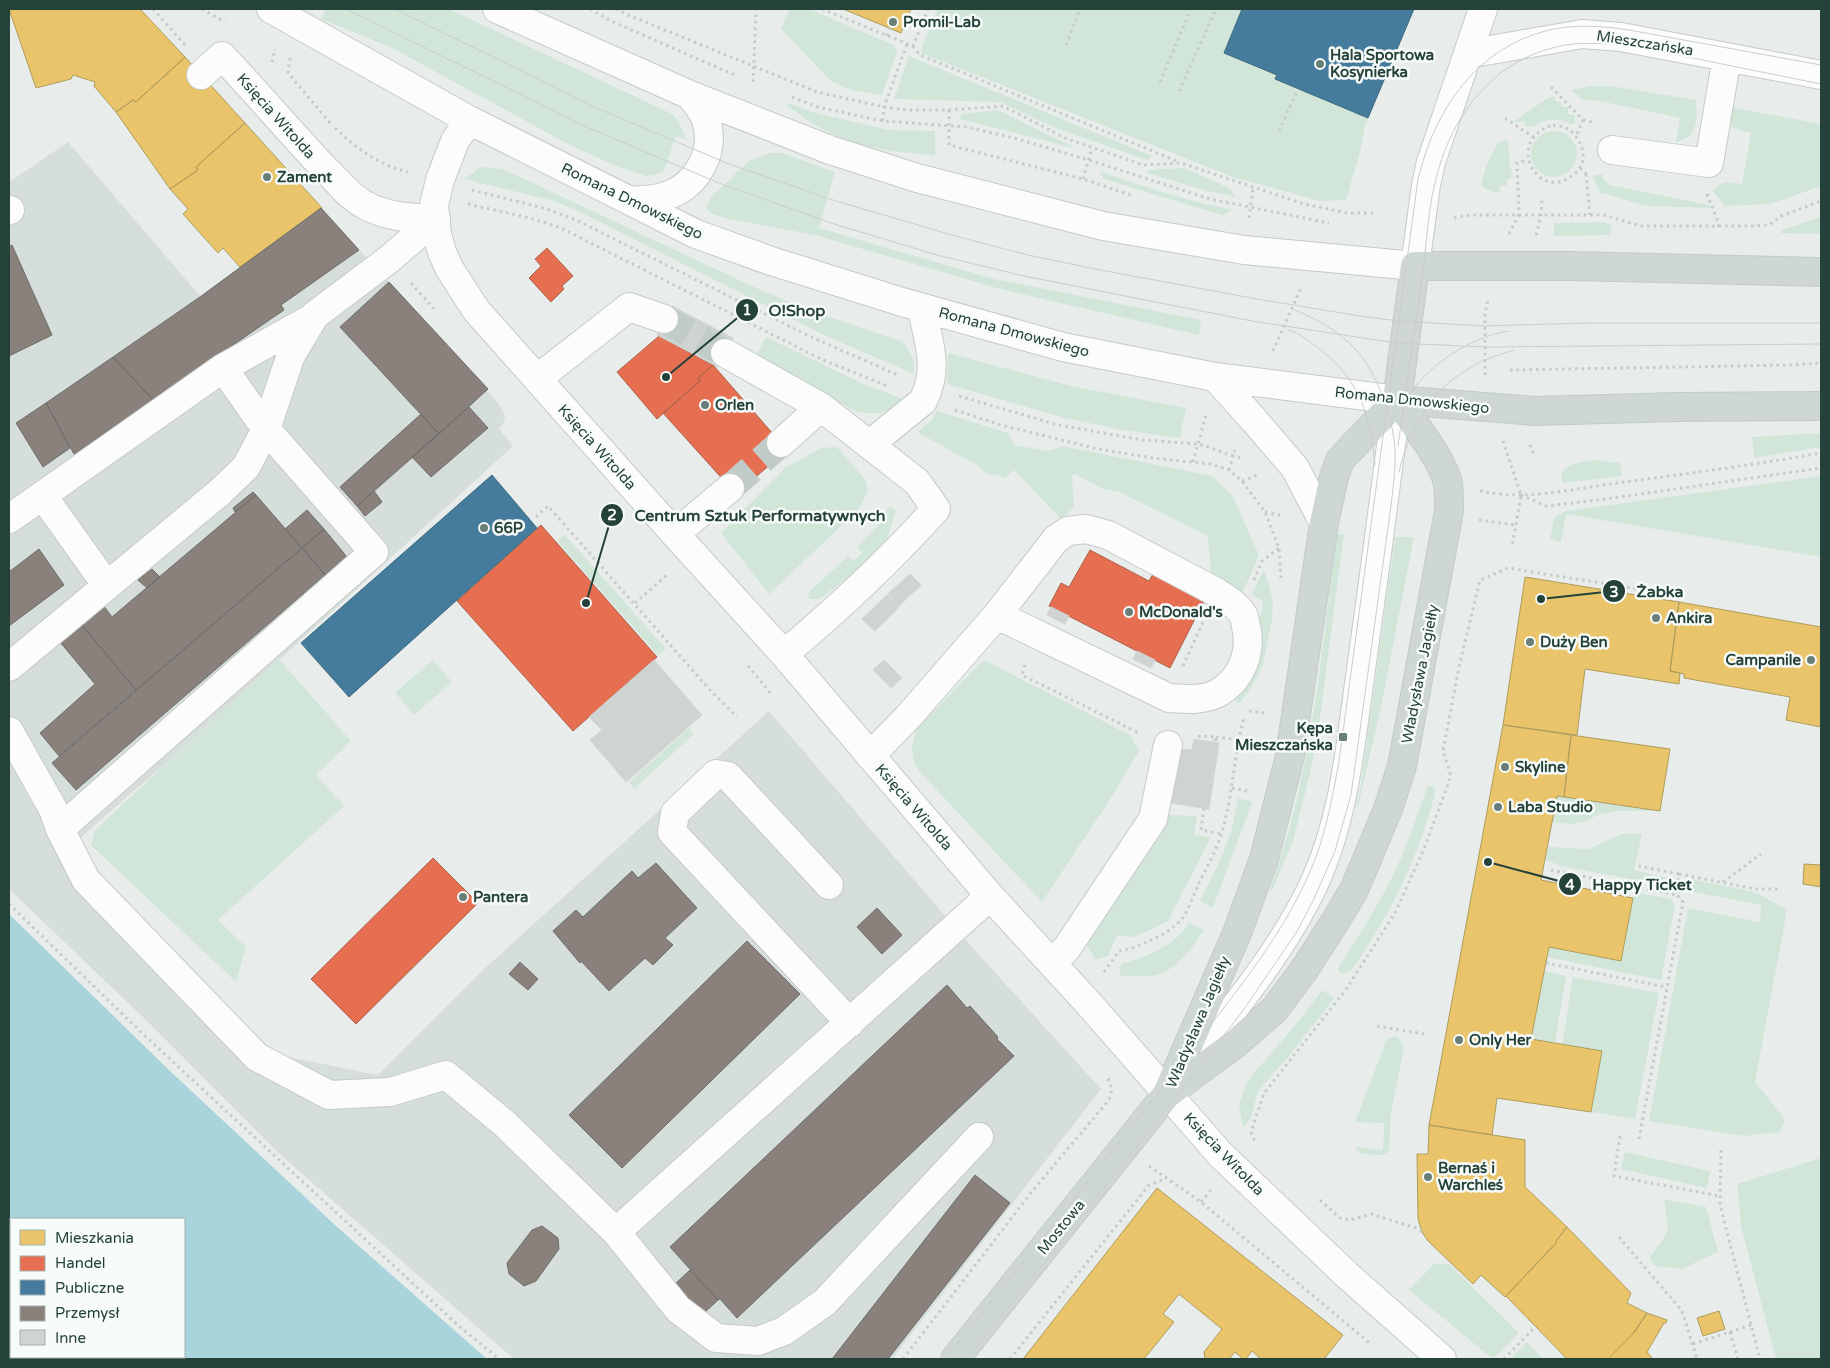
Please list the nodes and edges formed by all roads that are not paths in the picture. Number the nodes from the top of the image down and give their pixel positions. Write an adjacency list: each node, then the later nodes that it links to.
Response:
1 (271, 9): 10 (street, Romana Dmowskiego)
2 (497, 9): 4 (street)
3 (1483, 9): 5 (street)
4 (539, 17): 9 (street)
5 (1468, 54): 6 (street, Mieszczańska); 14 (street)
6 (1727, 57): 8 (street, Mieszczańska); 11 (street)
7 (201, 75): 13 (street, Księcia Witolda)
8 (1821, 75)
9 (690, 95): 12 (street); 14 (street)
10 (469, 120): 12 (street, Romana Dmowskiego); 13 (street, Księcia Witolda)
11 (1612, 150)
12 (631, 201): 16 (street, Romana Dmowskiego)
13 (436, 219): 17 (street); 22 (street, Księcia Witolda)
14 (1415, 266): 15 (main road); 23 (main road)
15 (1821, 272)
16 (922, 308): 21 (street, Romana Dmowskiego); 28 (street)
17 (315, 316): 20 (street); 26 (street)
18 (664, 319): 22 (street)
19 (725, 353): 24 (street)
20 (223, 368): 26 (street); 30 (street)
21 (1215, 377): 23 (street, Romana Dmowskiego); 32 (street)
22 (537, 379): 33 (street, Księcia Witolda)
23 (1397, 400): 25 (main road, Romana Dmowskiego); 32 (main road, Władysława Jagiełły); 46 (street); 46 (main road, Władysława Jagiełły)
24 (821, 406): 27 (street); 28 (street)
25 (1821, 406)
26 (266, 429): 34 (street); 41 (street)
27 (780, 443)
28 (870, 444): 36 (street)
29 (730, 488): 33 (street)
30 (43, 496): 31 (street); 34 (street)
31 (9, 518)
32 (1324, 523): 46 (main road, Władysława Jagiełły)
33 (683, 527): 36 (street, Księcia Witolda)
34 (107, 586): 37 (street)
35 (997, 615): 35 (street); 40 (street)
36 (784, 654): 40 (street, Księcia Witolda)
37 (9, 667)
38 (9, 731): 41 (street)
39 (1168, 745): 44 (street)
40 (870, 756): 43 (street, Księcia Witolda)
41 (60, 829): 48 (street)
42 (829, 885): 45 (street)
43 (990, 896): 44 (street, Księcia Witolda); 45 (street)
44 (1052, 963): 46 (street, Księcia Witolda)
45 (850, 1022): 48 (street)
46 (1167, 1094): 49 (main road, Mostowa); 50 (street, Księcia Witolda)
47 (979, 1137): 48 (street)
48 (616, 1232)
49 (955, 1359)
50 (1442, 1359)

